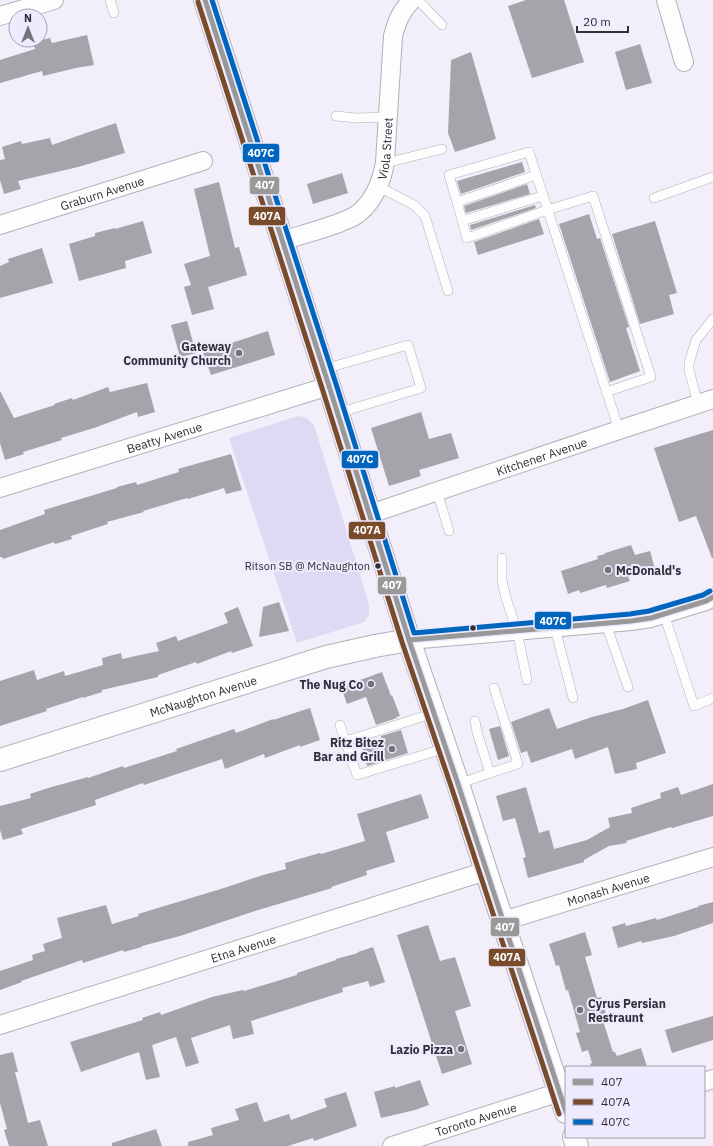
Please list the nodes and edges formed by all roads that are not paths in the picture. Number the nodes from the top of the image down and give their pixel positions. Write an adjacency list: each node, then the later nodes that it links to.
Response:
1 (54, 0): 8 (street)
2 (110, 0): 7 (lane)
3 (205, 0): 25 (main road)
4 (412, 0): 12 (street, Viola Street)
5 (418, 0): 9 (lane)
6 (666, 0): 10 (street)
7 (114, 13)
8 (0, 16)
9 (442, 25)
10 (684, 62)
11 (336, 116): 12 (lane)
12 (388, 117): 15 (street, Viola Street)
13 (442, 149): 15 (lane)
14 (204, 162): 24 (street, Graburn Avenue)
15 (385, 162): 18 (street, Viola Street)
16 (536, 175): 19 (lane); 21 (lane); 21 (lane)
17 (713, 177): 20 (lane)
18 (379, 187): 25 (street, Viola Street); 26 (lane)
19 (542, 196): 22 (lane); 23 (lane)
20 (654, 198)
21 (457, 202): 23 (lane)
22 (547, 210): 23 (lane); 29 (lane); 29 (lane)
23 (462, 221)
24 (0, 225)
25 (282, 241): 28 (main road)
26 (448, 291)
27 (713, 319): 30 (lane)
28 (327, 378): 31 (main road); 31 (lane); 33 (street, Beatty Avenue)
29 (606, 392): 32 (lane)
30 (706, 402): 32 (street, Kitchener Avenue)
31 (338, 413): 35 (main road)
32 (618, 430): 34 (street, Kitchener Avenue)
33 (0, 488)
34 (437, 491): 35 (street, Kitchener Avenue); 36 (lane)
35 (370, 514): 43 (main road)
36 (450, 531)
37 (502, 558): 42 (lane)
38 (711, 602): 39 (street)
39 (664, 614): 40 (street); 48 (lane)
40 (606, 624): 41 (street); 45 (lane)
41 (555, 628): 42 (street); 47 (lane)
42 (516, 631): 43 (street); 44 (lane)
43 (409, 640): 49 (main road); 54 (main road, McNaughton Avenue)
44 (527, 680)
45 (628, 687)
46 (494, 688): 55 (lane)
47 (573, 698)
48 (713, 698)
49 (434, 713): 52 (lane); 53 (main road)
50 (475, 721): 55 (lane)
51 (340, 724): 52 (lane)
52 (346, 741): 53 (lane)
53 (446, 748): 56 (main road)
54 (0, 760)
55 (490, 773): 56 (lane)
56 (458, 784): 58 (main road)
57 (713, 857): 59 (street, Monash Avenue)
58 (486, 871): 59 (main road); 60 (street, Etna Avenue)
59 (503, 921): 61 (main road)
60 (0, 1025)
61 (563, 1102): 62 (street, Toronto Avenue)
62 (392, 1146)

